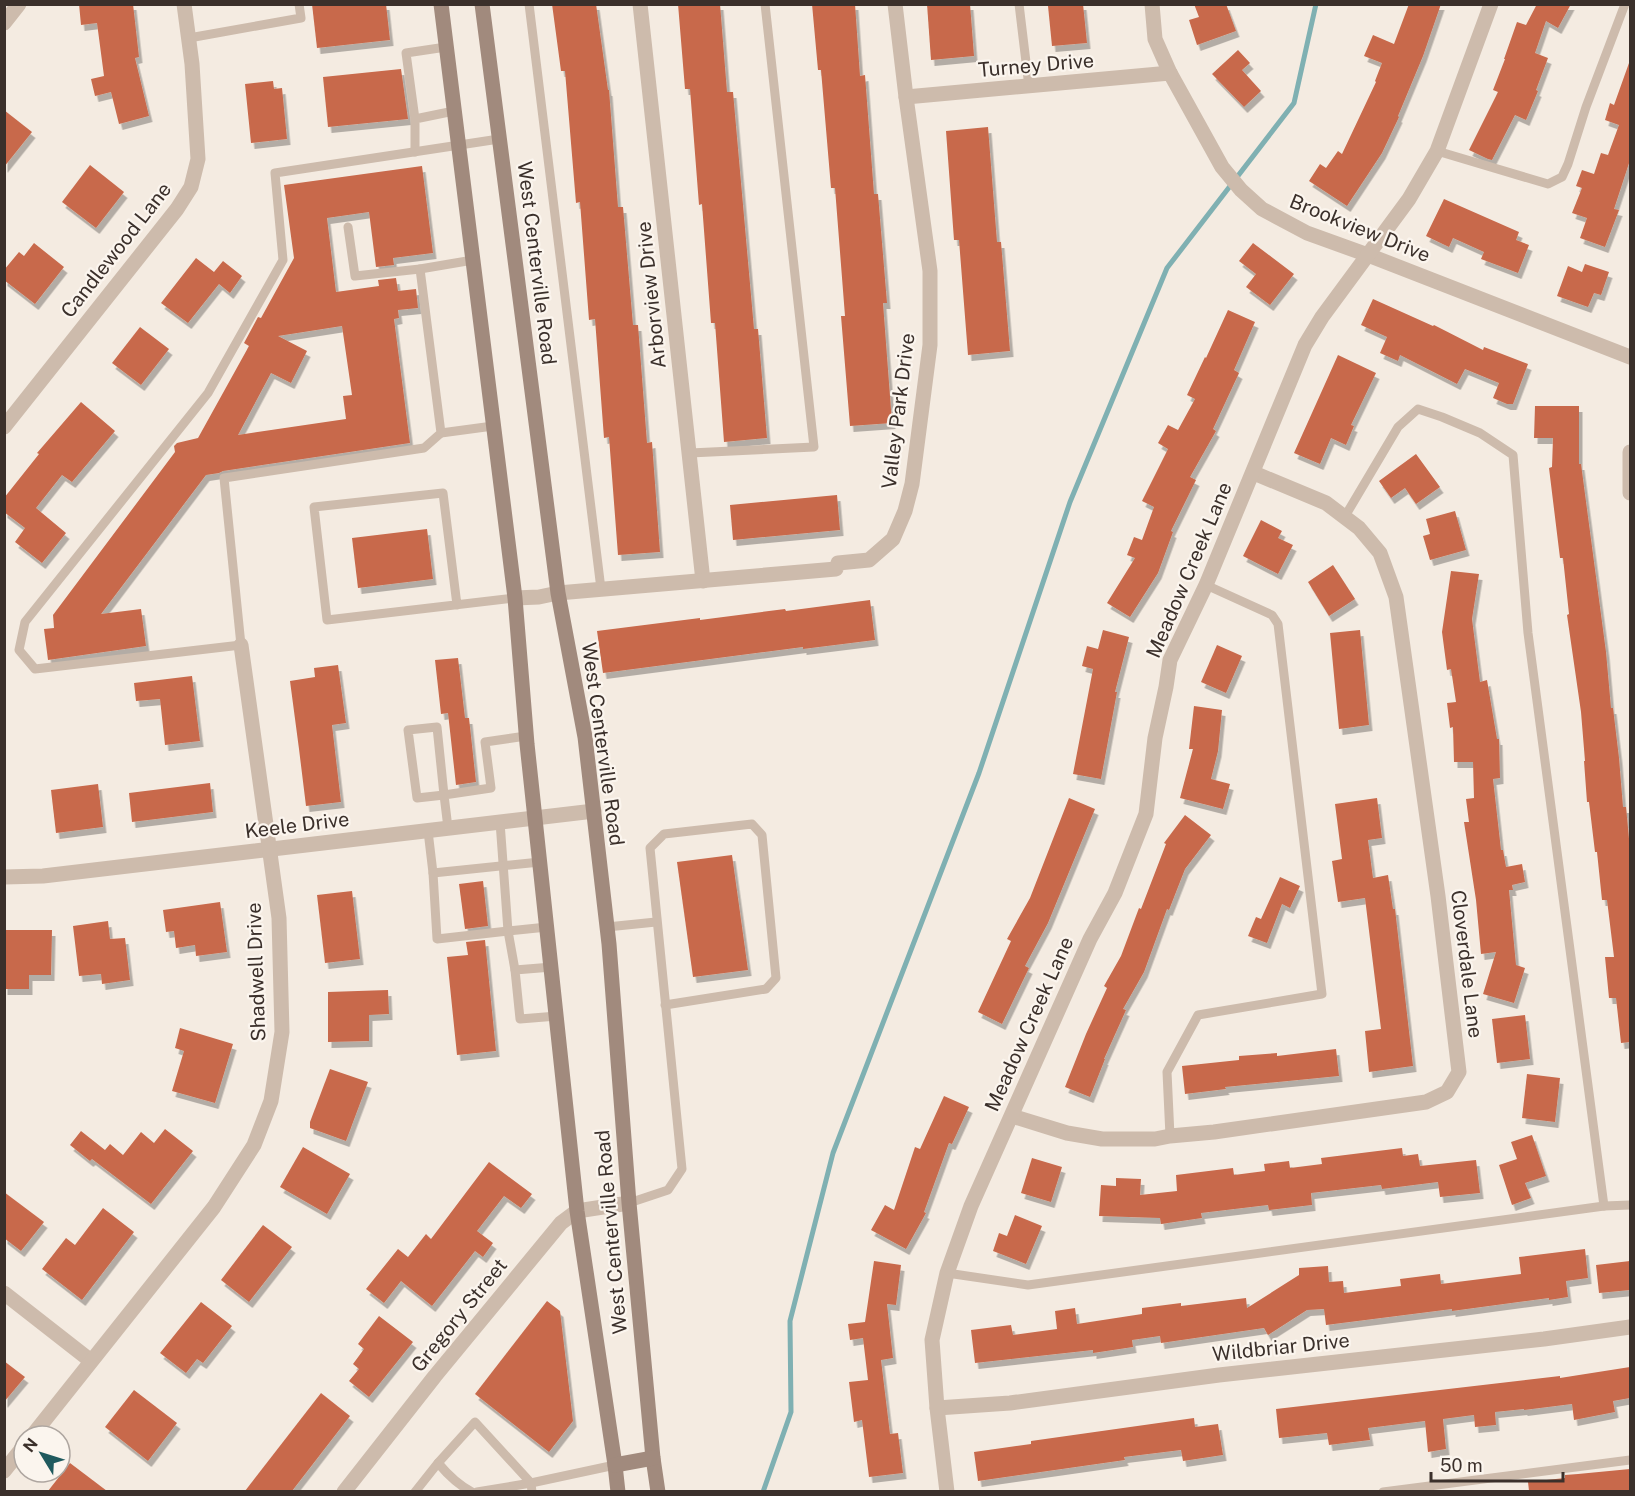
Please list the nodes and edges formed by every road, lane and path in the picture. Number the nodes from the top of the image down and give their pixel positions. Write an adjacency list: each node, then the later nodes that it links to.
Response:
1 (19, 4): 14 (street)
2 (184, 4): 15 (street, Candlewood Lane)
3 (299, 4): 15 (lane)
4 (441, 4): 16 (main road, West Centerville Road)
5 (482, 4): 22 (main road, West Centerville Road)
6 (530, 4): 41 (lane)
7 (640, 4): 35 (street, Arborview Drive)
8 (765, 4): 35 (lane)
9 (895, 4): 19 (street, Valley Park Drive)
10 (1019, 4): 18 (lane)
11 (1152, 4): 17 (street, Brookview Drive)
12 (1491, 4): 24 (street, Meadow Creek Lane)
13 (1625, 4): 24 (lane)
14 (4, 23)
15 (189, 38): 32 (street, Candlewood Lane)
16 (446, 47): 20 (main road, West Centerville Road); 21 (lane)
17 (1170, 74): 18 (street, Turney Drive); 27 (street, Brookview Drive)
18 (1029, 87): 19 (street, Turney Drive)
19 (906, 98): 39 (street, Valley Park Drive)
20 (454, 111): 21 (lane); 23 (main road, West Centerville Road)
21 (416, 119): 25 (lane)
22 (500, 139): 23 (lane); 42 (main road, West Centerville Road)
23 (459, 146): 25 (lane); 28 (main road, West Centerville Road)
24 (1437, 151): 27 (street, Meadow Creek Lane)
25 (415, 152): 45 (lane)
26 (348, 227): 29 (lane)
27 (1368, 255): 30 (street, Brookview Drive); 36 (street, Meadow Creek Lane)
28 (473, 260): 29 (lane); 31 (main road, West Centerville Road)
29 (420, 269): 33 (lane)
30 (1630, 357)
31 (494, 426): 33 (lane); 43 (main road, West Centerville Road)
32 (4, 427)
33 (441, 433): 45 (lane)
34 (1630, 452): 37 (street)
35 (690, 453): 39 (street, Arborview Drive)
36 (1254, 472): 38 (street, Cloverdale Lane); 40 (street, Meadow Creek Lane)
37 (1630, 491)
38 (1344, 518): 67 (street, Cloverdale Lane); 70 (lane)
39 (703, 581): 41 (street, Valley Park Drive)
40 (1206, 585): 66 (street, Meadow Creek Lane); 67 (lane)
41 (601, 589): 42 (street, Valley Park Drive)
42 (558, 593): 43 (street, Valley Park Drive); 48 (main road, West Centerville Road)
43 (515, 598): 44 (lane); 46 (main road, West Centerville Road)
44 (457, 605): 44 (lane)
45 (241, 645): 53 (street, Shadwell Drive)
46 (526, 736): 47 (lane); 49 (main road, West Centerville Road)
47 (444, 795): 47 (lane); 51 (lane)
48 (594, 811): 49 (street, Keele Drive); 60 (main road, West Centerville Road)
49 (535, 818): 50 (street, Keele Drive); 54 (main road, West Centerville Road)
50 (500, 822): 51 (street, Keele Drive); 55 (lane)
51 (448, 828): 52 (street, Keele Drive)
52 (428, 831): 53 (street, Keele Drive); 56 (lane)
53 (269, 850): 57 (street, Keele Drive); 75 (street, Shadwell Drive)
54 (540, 862): 55 (lane); 59 (main road, West Centerville Road)
55 (503, 866): 56 (lane); 61 (lane)
56 (434, 873): 61 (lane)
57 (4, 877)
58 (656, 922): 60 (lane); 64 (lane); 64 (lane)
59 (547, 927): 61 (lane); 62 (main road, West Centerville Road)
60 (607, 927): 68 (main road, West Centerville Road)
61 (508, 931): 63 (lane)
62 (552, 967): 63 (lane); 65 (main road, West Centerville Road)
63 (515, 970): 65 (lane)
64 (665, 1005): 68 (lane)
65 (557, 1016): 71 (main road, West Centerville Road)
66 (1012, 1116): 67 (street, Cloverdale Lane); 72 (street, Meadow Creek Lane)
67 (1170, 1136)
68 (629, 1203): 71 (street); 78 (main road, West Centerville Road)
69 (1630, 1205): 70 (lane)
70 (1604, 1206): 72 (lane)
71 (577, 1211): 81 (main road, West Centerville Road); 83 (street, Gregory Street)
72 (947, 1273): 76 (street, Meadow Creek Lane)
73 (4, 1293): 75 (street)
74 (1630, 1327): 76 (street, Wildbriar Drive)
75 (91, 1361): 77 (street, Shadwell Drive)
76 (937, 1408): 89 (street, Meadow Creek Lane)
77 (41, 1424)
78 (653, 1458): 81 (main road); 88 (main road, West Centerville Road)
79 (1630, 1460): 90 (lane)
80 (438, 1463): 82 (lane); 84 (lane); 85 (lane)
81 (615, 1465): 82 (lane); 87 (main road, West Centerville Road)
82 (532, 1487): 86 (lane)
83 (344, 1491)
84 (415, 1491)
85 (472, 1491)
86 (477, 1491)
87 (618, 1491)
88 (658, 1491)
89 (947, 1491)
90 (1383, 1491)

